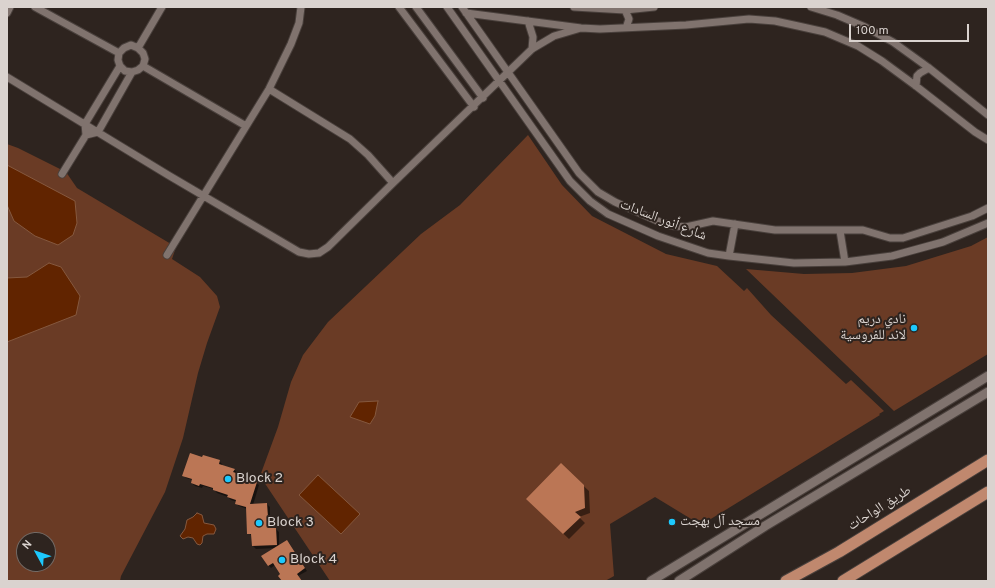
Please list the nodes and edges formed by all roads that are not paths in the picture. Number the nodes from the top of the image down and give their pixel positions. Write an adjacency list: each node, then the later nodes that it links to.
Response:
1 (10, 7): 13 (street)
2 (35, 7): 19 (street)
3 (162, 7): 17 (street)
4 (301, 7): 28 (street)
5 (399, 7): 30 (street)
6 (416, 7): 29 (street)
7 (447, 7): 26 (street, شارع أنور السادات)
8 (574, 7): 12 (street)
9 (654, 7): 12 (street)
10 (811, 7): 22 (street)
11 (464, 10): 14 (street); 24 (street, شارع أنور السادات)
12 (625, 10): 16 (street)
13 (7, 13)
14 (528, 21): 15 (street); 18 (street)
15 (581, 28): 16 (street); 18 (street)
16 (626, 28): 27 (street)
17 (138, 48): 19 (street); 21 (street)
18 (532, 49): 24 (street)
19 (119, 53): 20 (street)
20 (120, 66): 23 (street); 32 (street)
21 (143, 66): 23 (street); 33 (street)
22 (929, 68): 27 (street); 31 (street)
23 (132, 72): 34 (street)
24 (510, 72): 26 (street); 42 (street, شارع أنور السادات)
25 (7, 77): 32 (street)
26 (500, 81): 29 (street); 45 (street, شارع أنور السادات)
27 (916, 86): 36 (street)
28 (269, 89): 33 (street); 38 (street)
29 (483, 98): 30 (street)
30 (474, 107): 38 (street)
31 (988, 115)
32 (85, 124): 34 (street); 35 (street)
33 (246, 126): 39 (street)
34 (98, 132): 35 (street); 39 (street)
35 (86, 135): 37 (street)
36 (988, 140)
37 (62, 174)
38 (393, 183): 39 (street)
39 (204, 195): 44 (street)
40 (988, 208): 43 (street, شارع أنور السادات)
41 (988, 223): 46 (street, شارع أنور السادات)
42 (735, 224): 43 (street, شارع أنور السادات); 45 (street)
43 (840, 230): 46 (street)
44 (167, 255)
45 (729, 256): 46 (street, شارع أنور السادات)
46 (845, 262)
47 (988, 376): 52 (street)
48 (988, 392): 53 (street)
49 (988, 460): 54 (highway, طريق الواحات)
50 (988, 492): 51 (highway)
51 (852, 578): 55 (highway)
52 (651, 581)
53 (679, 581)
54 (786, 581)
55 (843, 581)

